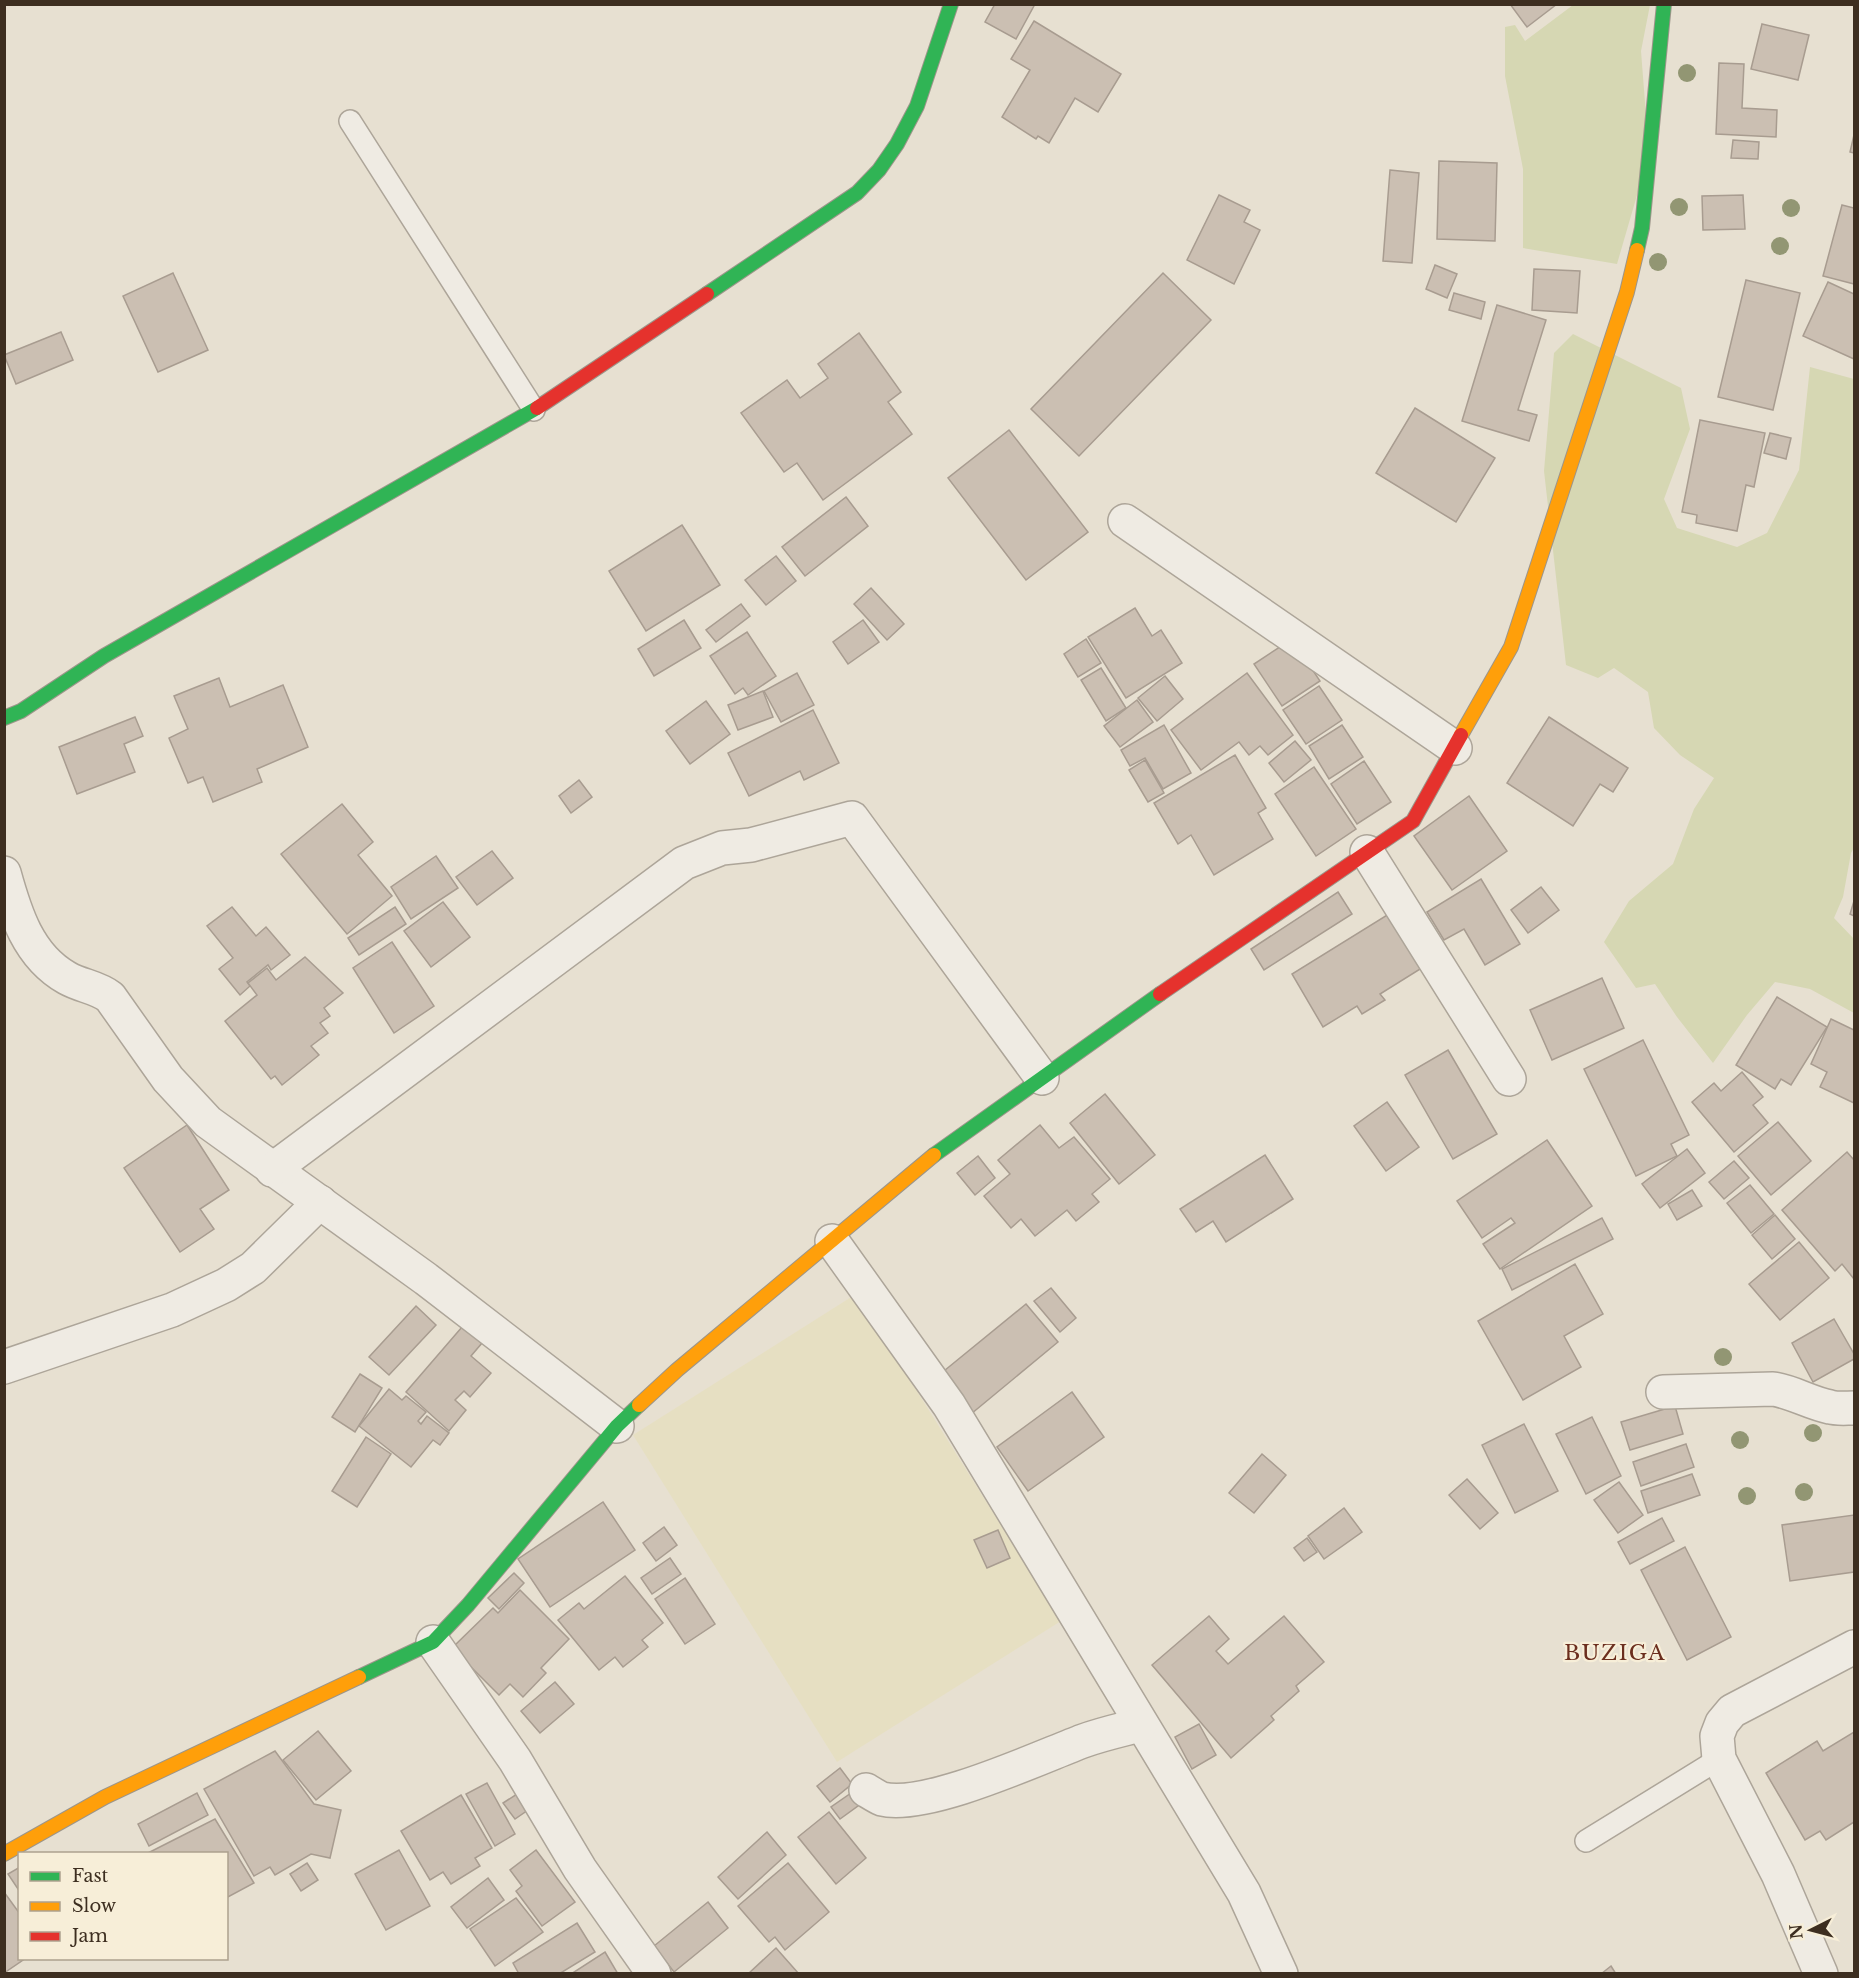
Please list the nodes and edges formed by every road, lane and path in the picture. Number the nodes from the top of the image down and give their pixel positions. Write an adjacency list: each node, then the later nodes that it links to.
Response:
1 (951, 4): 4 (street)
2 (1664, 4): 7 (street)
3 (350, 121): 4 (lane)
4 (534, 410): 6 (street)
5 (1125, 521): 7 (street)
6 (4, 718)
7 (1455, 748): 8 (street)
8 (1367, 852): 10 (street); 11 (street)
9 (4, 873): 12 (street)
10 (1042, 1078): 12 (street); 14 (street)
11 (1509, 1079)
12 (272, 1170): 13 (street)
13 (320, 1202): 15 (street); 18 (street)
14 (832, 1241): 18 (street); 21 (street)
15 (4, 1367)
16 (1663, 1392): 17 (street)
17 (1854, 1408)
18 (617, 1426): 19 (street)
19 (433, 1642): 25 (street); 26 (street)
20 (1854, 1647): 22 (street)
21 (1140, 1725): 23 (street); 27 (street)
22 (1719, 1759): 24 (lane); 28 (street)
23 (866, 1790)
24 (1586, 1841)
25 (4, 1854)
26 (654, 1974)
27 (1281, 1974)
28 (1821, 1974)

